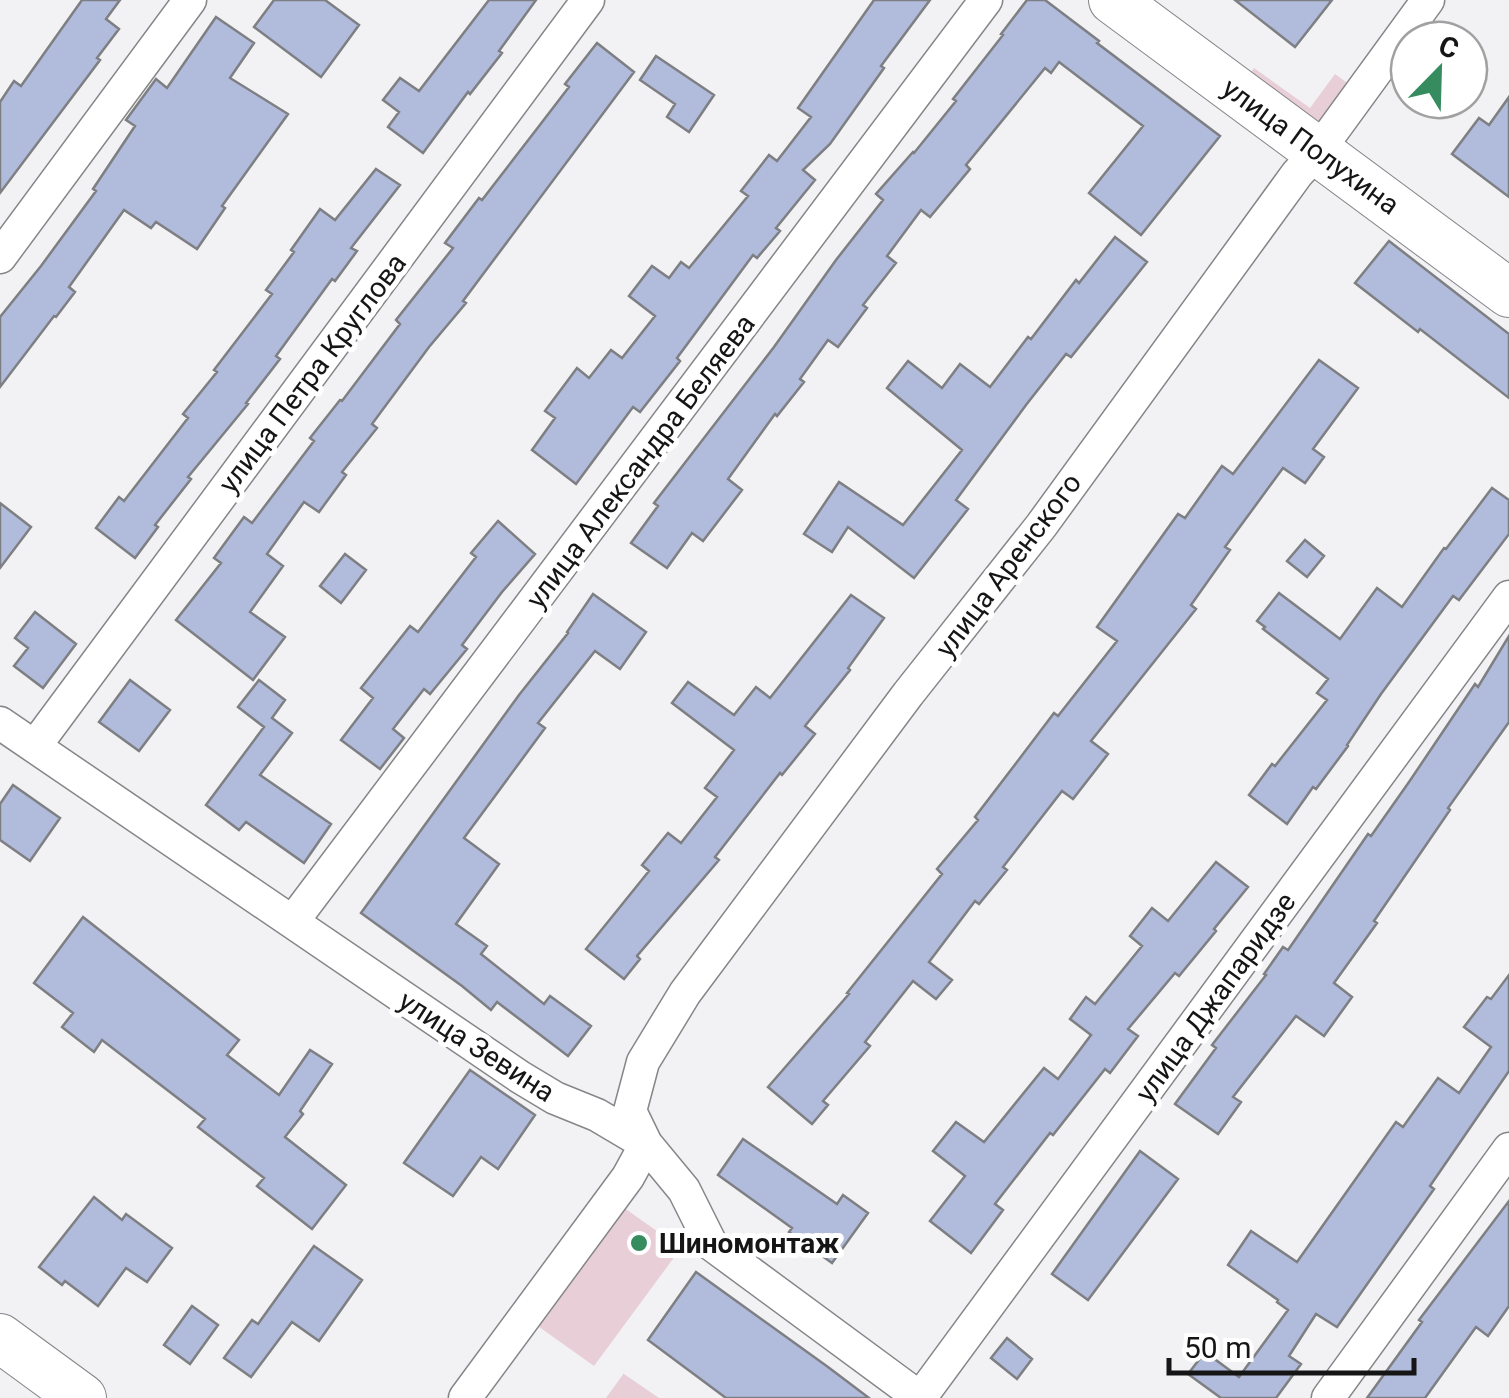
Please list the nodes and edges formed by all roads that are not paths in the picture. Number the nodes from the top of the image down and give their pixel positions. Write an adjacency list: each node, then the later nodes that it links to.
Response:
1 (190, 0): 7 (street)
2 (588, 0): 11 (street, улица Петра Круглова)
3 (986, 0): 12 (street, улица Александра Беляева)
4 (1113, 0): 6 (main road, улица Полухина)
5 (1428, 0): 6 (street, улица Аренского)
6 (1318, 151): 8 (main road, улица Полухина); 13 (street, улица Аренского)
7 (0, 257)
8 (1509, 293)
9 (1509, 596): 18 (street, улица Джапаридзе)
10 (0, 723): 11 (street, улица Зевина)
11 (35, 746): 12 (street, улица Зевина)
12 (293, 921): 13 (street, улица Зевина)
13 (646, 1144): 17 (street); 18 (street, улица Зевина)
14 (1509, 1149): 19 (street)
15 (0, 1338): 16 (main road)
16 (82, 1398)
17 (465, 1398)
18 (920, 1398)
19 (1328, 1398)

